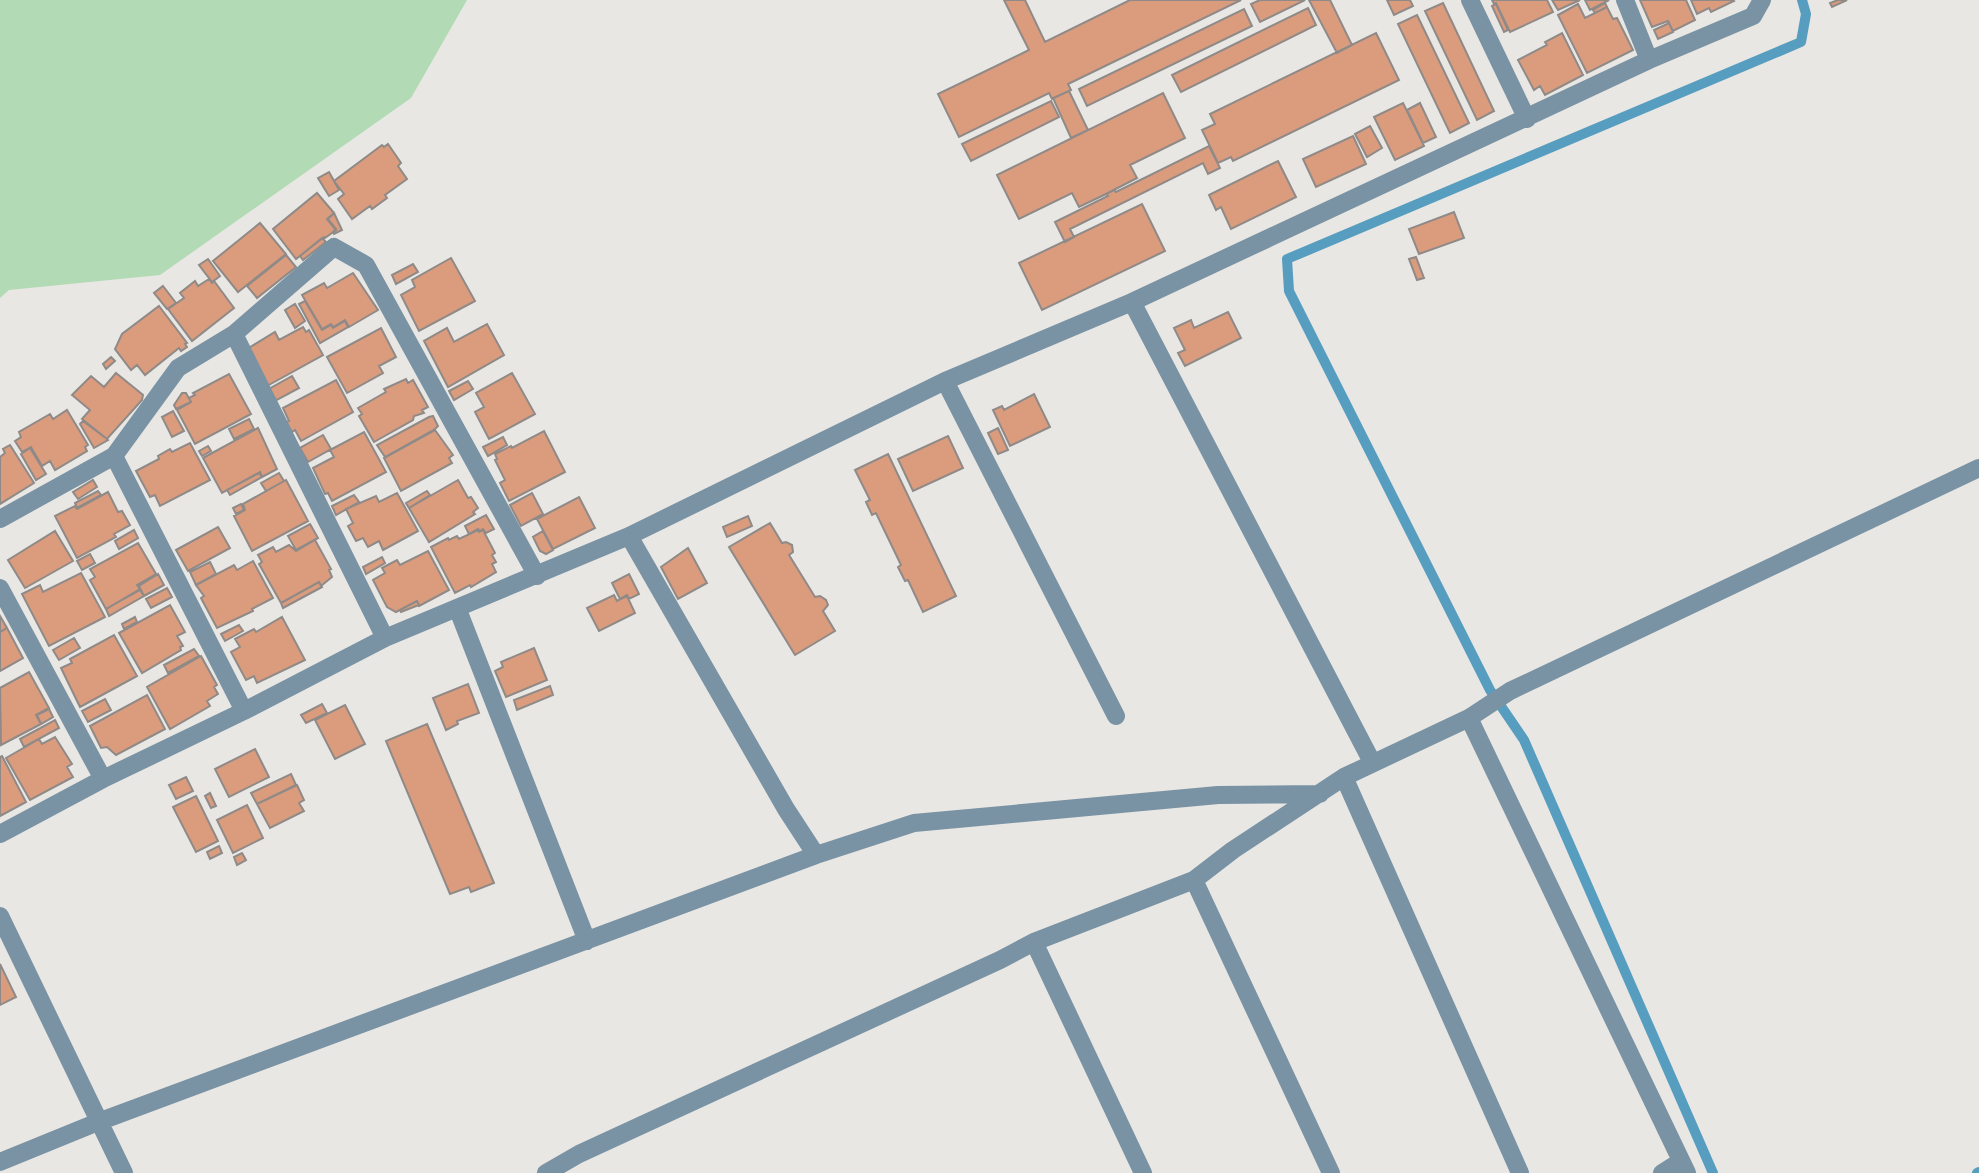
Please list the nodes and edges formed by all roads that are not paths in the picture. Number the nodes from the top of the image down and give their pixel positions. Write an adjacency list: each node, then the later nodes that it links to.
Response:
1 (1470, 0): 5 (street)
2 (1625, 0): 4 (street)
3 (1762, 0): 4 (street)
4 (1649, 60): 5 (street)
5 (1527, 119): 6 (street)
6 (1132, 302): 8 (street); 20 (street)
7 (233, 334): 9 (street); 13 (street); 16 (street)
8 (945, 381): 12 (street); 18 (street)
9 (114, 456): 11 (street); 17 (street)
10 (1979, 468): 19 (street)
11 (0, 519)
12 (629, 536): 13 (street); 25 (street)
13 (537, 576): 15 (street)
14 (0, 589): 22 (street)
15 (458, 610): 16 (street); 28 (street)
16 (385, 638): 17 (street)
17 (244, 711): 22 (street)
18 (1116, 716)
19 (1469, 718): 20 (street); 32 (street)
20 (1372, 762): 21 (street)
21 (1344, 777): 23 (street); 37 (street)
22 (103, 779): 24 (street)
23 (1320, 794): 25 (street); 26 (street)
24 (0, 834)
25 (816, 855): 28 (street)
26 (1194, 880): 29 (street); 36 (street)
27 (0, 916): 30 (street)
28 (587, 941): 30 (street)
29 (1034, 942): 34 (street); 35 (street)
30 (98, 1122): 31 (street); 33 (street)
31 (0, 1162)
32 (1684, 1167): 38 (street)
33 (124, 1173)
34 (546, 1173)
35 (1143, 1173)
36 (1331, 1173)
37 (1520, 1173)
38 (1662, 1173)

